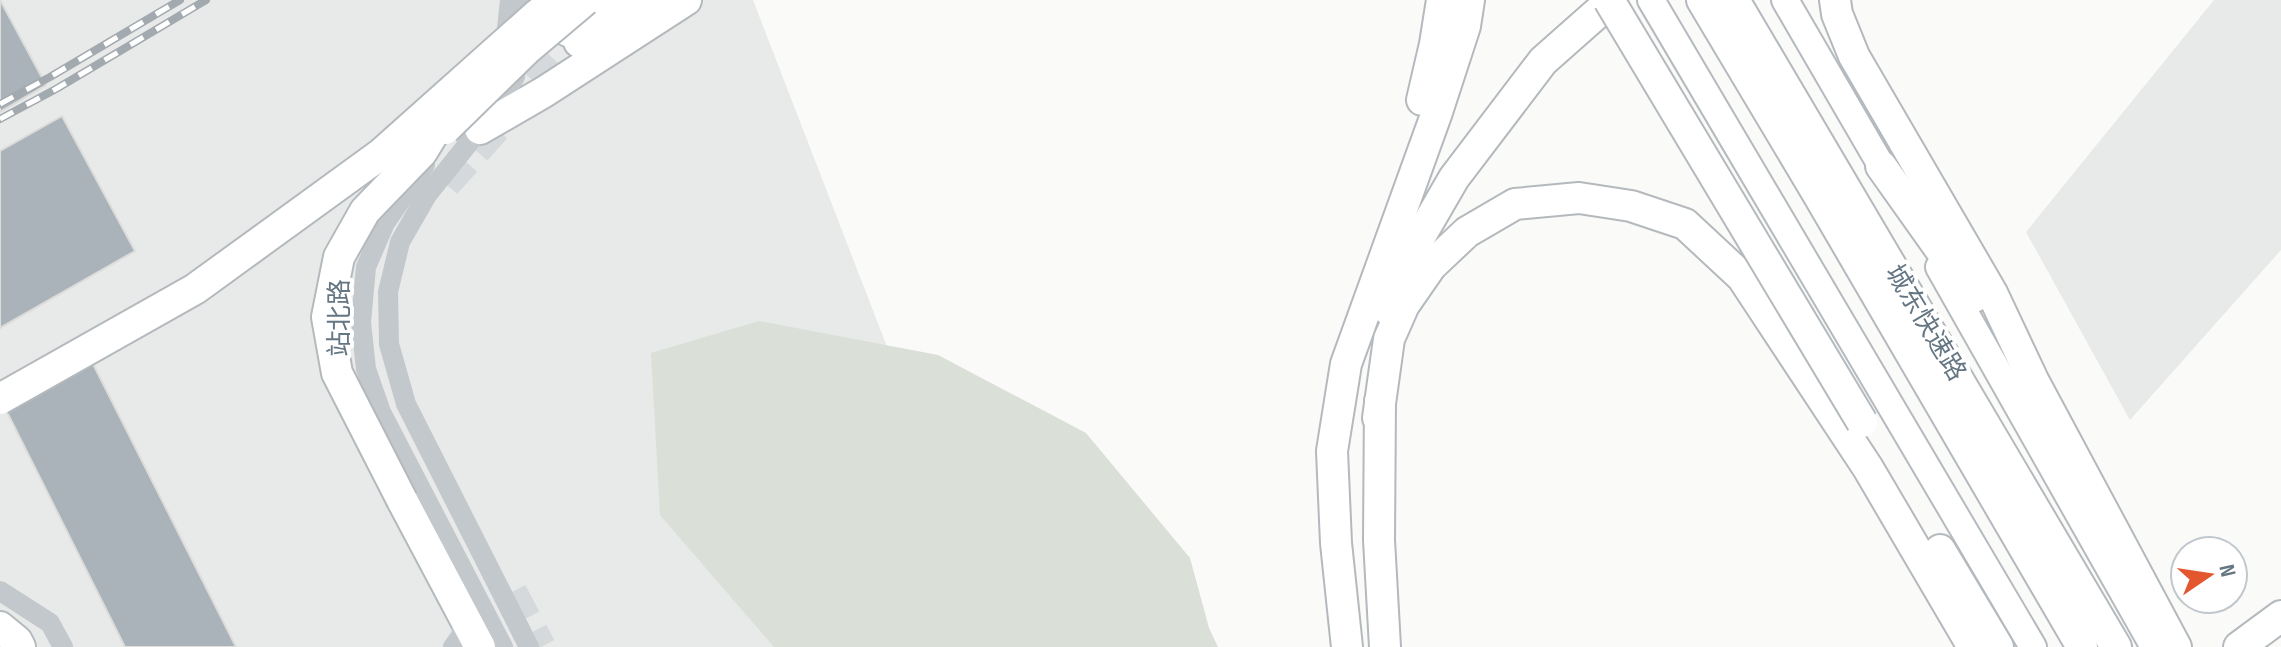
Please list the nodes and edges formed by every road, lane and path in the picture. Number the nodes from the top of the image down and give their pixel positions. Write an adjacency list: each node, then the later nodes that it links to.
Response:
1 (510, 0): 37 (street, 站北路)
2 (585, 0): 20 (highway, bridge)
3 (605, 0): 18 (highway)
4 (630, 0): 5 (highway)
5 (645, 0)
6 (686, 0): 19 (highway)
7 (1442, 0): 22 (highway)
8 (1469, 0): 22 (highway)
9 (1584, 0): 17 (highway)
10 (1610, 0): 17 (highway); 42 (highway, bridge)
11 (1651, 0): 43 (main road)
12 (1702, 0): 44 (highway, 城东快速路)
13 (1734, 0): 45 (highway, 城东快速路)
14 (1785, 0): 21 (main road)
15 (1835, 0): 24 (highway)
16 (540, 5): 18 (street, 站北路); 20 (highway, bridge); 25 (highway, bridge)
17 (1536, 58): 23 (highway); 26 (highway)
18 (515, 77): 19 (street, 站北路)
19 (480, 129): 38 (street, 站北路)
20 (422, 152): 29 (highway, bridge)
21 (1881, 166): 24 (highway); 46 (main road)
22 (1403, 208): 23 (highway)
23 (1380, 270): 39 (highway)
24 (2033, 380): 47 (highway)
25 (0, 399)
26 (1378, 418): 40 (highway); 41 (highway)
27 (0, 591): 28 (street)
28 (25, 607): 31 (street); 34 (street)
29 (464, 616): 35 (street); 36 (highway)
30 (2281, 616): 48 (highway)
31 (0, 624): 33 (highway)
32 (2281, 625): 49 (highway)
33 (20, 647)
34 (63, 647)
35 (453, 647)
36 (480, 647)
37 (503, 647)
38 (529, 647)
39 (1347, 647)
40 (1385, 647)
41 (1973, 647)
42 (1998, 647)
43 (2033, 647)
44 (2082, 647)
45 (2116, 647)
46 (2154, 647)
47 (2176, 647)
48 (2239, 647)
49 (2258, 647)

